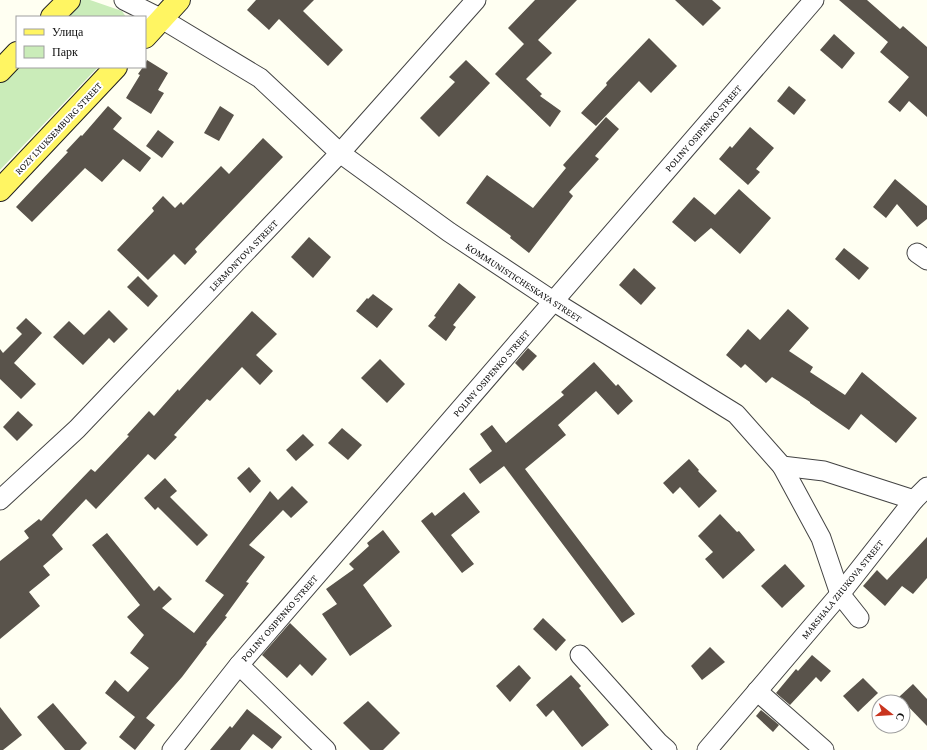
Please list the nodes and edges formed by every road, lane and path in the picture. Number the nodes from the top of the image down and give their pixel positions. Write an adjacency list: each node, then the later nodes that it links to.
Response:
1 (69, 0): 6 (main road)
2 (124, 0): 7 (street, KOMMUNISTICHESKAYA STREET)
3 (179, 0): 7 (main road)
4 (476, 0): 12 (street, LERMONTOVA STREET)
5 (814, 0): 14 (street, POLINY OSIPENKO STREET)
6 (53, 16)
7 (162, 19): 8 (main road); 12 (street, KOMMUNISTICHESKAYA STREET)
8 (146, 36)
9 (16, 55): 11 (main road)
10 (115, 68): 13 (main road, ROZY LYUKSEMBURG STREET)
11 (0, 71)
12 (340, 153): 14 (street, KOMMUNISTICHESKAYA STREET); 17 (street, LERMONTOVA STREET)
13 (0, 190)
14 (553, 301): 15 (street, KOMMUNISTICHESKAYA STREET); 22 (street, POLINY OSIPENKO STREET)
15 (782, 466): 18 (street); 19 (street, KOMMUNISTICHESKAYA STREET)
16 (927, 487): 18 (street, MARSHALA ZHUKOVA STREET)
17 (0, 500)
18 (914, 500): 19 (street, MARSHALA ZHUKOVA STREET)
19 (840, 594): 20 (street, KOMMUNISTICHESKAYA STREET); 23 (street, MARSHALA ZHUKOVA STREET)
20 (859, 618)
21 (580, 655): 26 (street)
22 (239, 665): 24 (street, POLINY OSIPENKO STREET); 25 (street)
23 (757, 691): 27 (street, MARSHALA ZHUKOVA STREET); 28 (street)
24 (172, 750)
25 (326, 750)
26 (667, 750)
27 (707, 750)
28 (824, 750)

